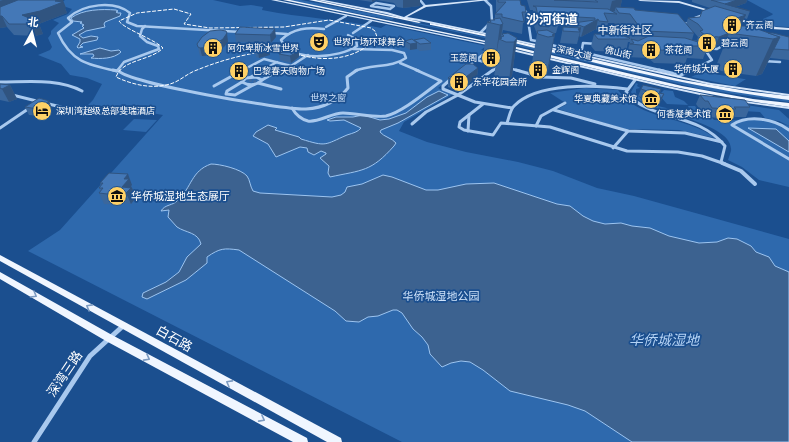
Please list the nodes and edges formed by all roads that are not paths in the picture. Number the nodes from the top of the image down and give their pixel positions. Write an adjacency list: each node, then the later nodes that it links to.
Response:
1 (273, 0): 12 (main road)
2 (286, 0): 12 (main road); 27 (main road, 深南大道)
3 (310, 0): 11 (main road, 深南大道)
4 (319, 0): 13 (main road)
5 (420, 0): 15 (street)
6 (486, 0): 9 (main road); 35 (street)
7 (640, 0): 10 (main road)
8 (686, 0): 10 (main road)
9 (466, 1): 15 (main road)
10 (680, 2): 17 (main road)
11 (325, 3): 13 (main road); 23 (main road, 深南大道)
12 (305, 6): 25 (main road)
13 (350, 6): 23 (main road)
14 (394, 6): 14 (street)
15 (425, 6): 23 (main road)
16 (520, 6): 18 (street)
17 (713, 11): 20 (main road); 26 (street)
18 (527, 13): 19 (street); 49 (street, 佛山街)
19 (535, 13)
20 (719, 13)
21 (346, 16): 36 (street)
22 (732, 17): 30 (main road)
23 (404, 18): 29 (main road); 35 (main road, 深南大道)
24 (371, 21): 34 (street)
25 (390, 23): 27 (main road); 41 (main road)
26 (677, 23)
27 (407, 24): 37 (main road, 深南大道)
28 (145, 26): 32 (street); 71 (street); 71 (street)
29 (464, 28): 35 (main road)
30 (775, 28): 31 (main road); 38 (street)
31 (789, 29)
32 (246, 32)
33 (267, 33): 36 (street)
34 (353, 33)
35 (482, 33): 57 (main road, 深南大道); 72 (main road)
36 (287, 34): 51 (street)
37 (454, 34): 41 (main road); 56 (main road, 深南大道)
38 (777, 34)
39 (348, 35): 48 (street)
40 (730, 42): 47 (street)
41 (484, 43): 43 (main road)
42 (598, 44): 50 (street)
43 (495, 46): 59 (street)
44 (698, 46): 47 (street)
45 (502, 47): 52 (main road)
46 (694, 48): 47 (street)
47 (704, 48): 75 (street)
48 (353, 49): 55 (street); 64 (street)
49 (572, 49): 50 (street); 53 (street, 佛山街)
50 (582, 49): 53 (street)
51 (290, 51): 54 (street); 55 (street)
52 (521, 52): 56 (main road); 73 (main road)
53 (587, 53): 75 (street, 佛山街)
54 (284, 54)
55 (308, 55): 67 (street)
56 (549, 55): 61 (main road, 深南大道)
57 (578, 57): 61 (main road); 66 (main road, 深南大道)
58 (279, 58): 60 (street)
59 (477, 60): 68 (street); 69 (street)
60 (273, 61): 63 (street); 74 (street)
61 (571, 61): 66 (main road, 深南大道)
62 (758, 61): 65 (street)
63 (277, 62): 67 (street); 79 (street)
64 (400, 62): 102 (street); 102 (street)
65 (780, 62)
66 (589, 63): 70 (main road, 深南大道); 73 (main road); 93 (main road, 深南大道)
67 (288, 65): 79 (street)
68 (500, 66): 84 (street); 91 (street)
69 (465, 68)
70 (631, 70): 72 (main road); 89 (main road, 深南大道)
71 (118, 71): 94 (street)
72 (658, 72): 75 (main road)
73 (616, 75): 78 (main road)
74 (233, 76): 76 (street); 83 (street)
75 (678, 76): 82 (main road)
76 (238, 77)
77 (454, 77): 91 (street)
78 (635, 80): 86 (street); 101 (main road)
79 (254, 81): 79 (street); 81 (street); 81 (street); 85 (street); 90 (street)
80 (0, 82): 87 (street)
81 (242, 82): 90 (street)
82 (711, 84): 89 (main road); 92 (main road)
83 (214, 86)
84 (604, 86): 86 (street); 103 (street)
85 (281, 89)
86 (627, 90): 114 (street)
87 (82, 91)
88 (0, 92): 96 (street)
89 (750, 94): 95 (main road, 深南大道)
90 (228, 95): 94 (street)
91 (458, 95): 97 (street); 108 (street)
92 (789, 95)
93 (728, 96): 99 (main road, 深南大道); 101 (main road)
94 (223, 98): 102 (street)
95 (789, 98)
96 (40, 101): 100 (street); 110 (street)
97 (484, 104): 103 (street); 106 (street)
98 (565, 104): 105 (street)
99 (789, 105)
100 (61, 106)
101 (767, 106): 104 (main road)
102 (292, 108)
103 (512, 108): 107 (street)
104 (789, 108)
105 (554, 110): 109 (street); 113 (street)
106 (469, 115): 112 (street); 112 (street)
107 (507, 123): 109 (street); 112 (street)
108 (412, 124)
109 (536, 126): 115 (street)
110 (0, 128)
111 (789, 130): 116 (street)
112 (468, 131)
113 (628, 131): 114 (street); 115 (street)
114 (722, 142): 117 (street)
115 (613, 148): 117 (street)
116 (789, 159)
117 (721, 162): 118 (street)
118 (755, 184)
119 (0, 258): 121 (main road, 白石路, one-way to 119)
120 (0, 275): 122 (main road, one-way to 122)
121 (123, 326): 122 (street, 深湾三路); 125 (main road, 白石路, one-way to 121)
122 (109, 338): 123 (street, 深湾三路); 124 (main road, one-way to 124)
123 (34, 442)
124 (303, 442)
125 (337, 442)

